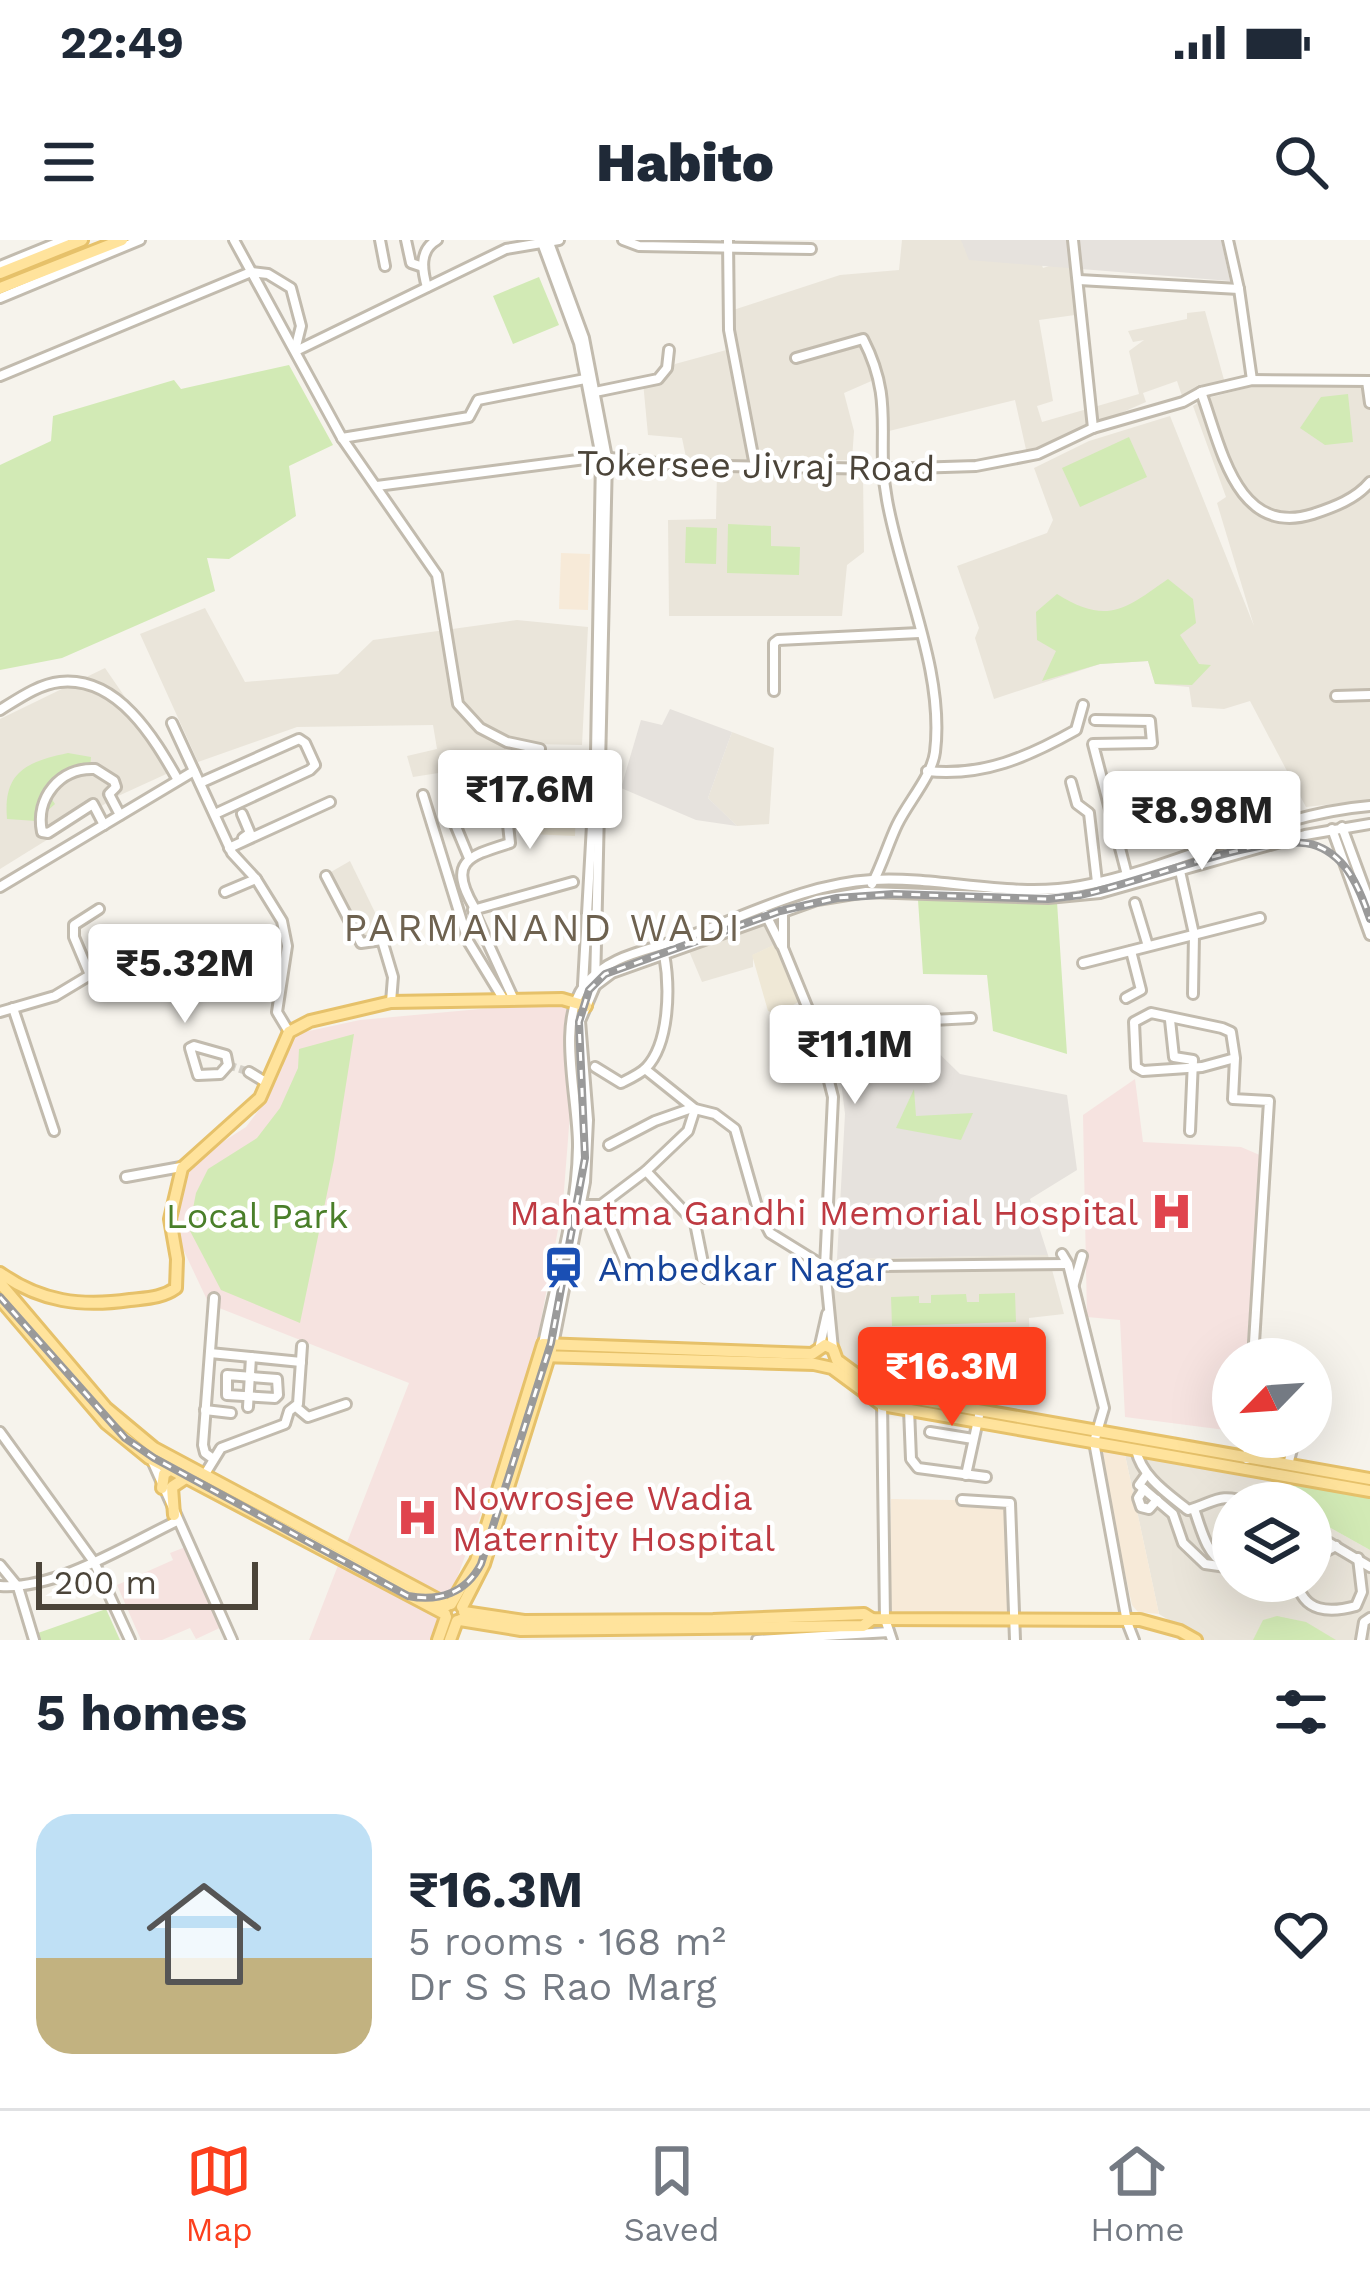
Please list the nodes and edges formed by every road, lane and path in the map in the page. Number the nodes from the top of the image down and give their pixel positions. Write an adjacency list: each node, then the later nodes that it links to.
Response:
1 (64, 240): 18 (street)
2 (82, 240): 18 (main road)
3 (122, 240): 22 (main road)
4 (140, 240): 24 (street)
5 (234, 240): 19 (street)
6 (380, 240): 16 (street)
7 (406, 240): 17 (street)
8 (437, 240): 17 (street)
9 (545, 240): 10 (street); 21 (street); 29 (street)
10 (559, 240)
11 (623, 240): 14 (street)
12 (1072, 240): 20 (street)
13 (1228, 240): 23 (street)
14 (728, 244): 15 (street); 38 (street)
15 (811, 249)
16 (385, 266)
17 (423, 267): 21 (street)
18 (0, 270)
19 (251, 272): 26 (street); 26 (street); 28 (street)
20 (1079, 280): 23 (street); 35 (street)
21 (427, 287): 26 (street)
22 (0, 288)
23 (1239, 289): 30 (street)
24 (0, 298)
25 (669, 350): 32 (street)
26 (294, 351): 36 (street)
27 (796, 358): 39 (street)
28 (0, 376)
29 (589, 378): 32 (street); 36 (street); 37 (street)
30 (1252, 380): 31 (street, Tokersee Jivraj Road); 33 (street, Tokersee Jivraj Road)
31 (1369, 381): 34 (street)
32 (595, 392): 37 (street)
33 (1201, 392): 35 (street, Tokersee Jivraj Road); 40 (street)
34 (1370, 404)
35 (1094, 428): 39 (street, Tokersee Jivraj Road)
36 (342, 438): 41 (street)
37 (604, 458): 38 (street, Tokersee Jivraj Road); 41 (street, Tokersee Jivraj Road); 42 (street)
38 (754, 466): 39 (street, Tokersee Jivraj Road)
39 (881, 469): 43 (street)
40 (1370, 482)
41 (377, 486): 51 (street)
42 (602, 552): 96 (street); 97 (street)
43 (920, 633): 44 (street); 53 (street)
44 (774, 691)
45 (1370, 695): 46 (street)
46 (1336, 696)
47 (1083, 705): 53 (street)
48 (0, 710): 54 (street)
49 (1095, 720): 72 (street)
50 (172, 723): 52 (street)
51 (540, 749)
52 (194, 771): 54 (street); 56 (street)
53 (927, 771): 75 (street)
54 (178, 780): 64 (street)
55 (1071, 782): 77 (street)
56 (200, 783): 62 (street); 62 (street)
57 (423, 795): 100 (street)
58 (458, 800): 70 (street)
59 (330, 802): 68 (street)
60 (500, 802): 70 (street)
61 (1370, 806): 72 (street)
62 (215, 814): 69 (street)
63 (242, 814): 68 (street)
64 (119, 815): 66 (street); 66 (street)
65 (1370, 824): 67 (street)
66 (104, 825): 78 (street)
67 (1337, 828): 71 (street); 82 (street); 89 (street)
68 (248, 837): 69 (street)
69 (228, 840): 74 (street)
70 (470, 858): 84 (street)
71 (1180, 871): 81 (street); 90 (street)
72 (1127, 875): 77 (street)
73 (326, 876): 101 (street)
74 (256, 879): 79 (street); 108 (street)
75 (874, 880): 80 (street); 81 (street); 87 (street)
76 (573, 882): 84 (street)
77 (1097, 883): 81 (street)
78 (0, 887)
79 (225, 892)
80 (866, 892): 81 (street); 86 (street)
81 (1041, 894)
82 (1370, 903)
83 (1136, 904): 91 (street)
84 (474, 908): 100 (street)
85 (99, 909): 103 (street)
86 (783, 910): 87 (street); 92 (street)
87 (765, 913): 92 (street); 94 (street)
88 (1259, 917): 90 (street)
89 (1369, 931)
90 (1193, 934): 91 (street); 98 (street)
91 (1148, 946): 93 (street)
92 (783, 948): 107 (street)
93 (1130, 950): 95 (street); 99 (street)
94 (663, 951): 96 (street); 113 (street)
95 (1083, 963)
96 (594, 981): 97 (street); 102 (street)
97 (584, 986): 102 (street)
98 (1193, 994)
99 (1126, 998)
100 (510, 1001): 101 (main road); 102 (main road)
101 (391, 1002): 108 (main road)
102 (584, 1002): 115 (street)
103 (13, 1008): 104 (street); 118 (street)
104 (0, 1012)
105 (971, 1018): 107 (street)
106 (1171, 1020): 109 (street); 112 (street); 112 (street)
107 (815, 1026): 134 (street)
108 (289, 1032): 116 (main road)
109 (1235, 1058): 112 (street); 142 (street)
110 (228, 1066): 110 (street)
111 (595, 1067): 113 (street)
112 (1192, 1067): 119 (street)
113 (645, 1070): 117 (street)
114 (249, 1072): 116 (street)
115 (578, 1077): 124 (street); 128 (street)
116 (268, 1083): 121 (main road)
117 (694, 1108): 120 (street); 122 (street); 126 (street)
118 (54, 1131)
119 (1190, 1131)
120 (609, 1145)
121 (183, 1166): 123 (street); 135 (main road)
122 (646, 1171): 125 (street); 127 (street)
123 (126, 1177)
124 (580, 1205): 125 (street); 128 (street)
125 (602, 1205): 131 (street)
126 (758, 1210): 127 (street); 134 (street)
127 (695, 1223): 136 (street)
128 (571, 1226): 144 (street)
129 (1062, 1254): 132 (street)
130 (1082, 1256): 138 (street)
131 (626, 1264)
132 (1068, 1264): 133 (street); 138 (street)
133 (883, 1266)
134 (824, 1267): 147 (street)
135 (0, 1273)
136 (706, 1278)
137 (0, 1283): 140 (main road)
138 (1074, 1285): 160 (street)
139 (214, 1298): 145 (street)
140 (7, 1301): 141 (street); 163 (main road)
141 (0, 1322)
142 (1254, 1338)
143 (302, 1346): 148 (street)
144 (546, 1350): 147 (main road); 193 (main road)
145 (210, 1353): 146 (street); 155 (street)
146 (251, 1357): 148 (street); 149 (street)
147 (825, 1357): 150 (main road)
148 (301, 1362): 154 (street)
149 (250, 1376): 151 (street); 151 (street); 151 (street)
150 (882, 1399): 153 (main road); 199 (street)
151 (248, 1401)
152 (346, 1404): 154 (street)
153 (909, 1404): 157 (main road); 172 (street)
154 (296, 1407): 164 (street)
155 (206, 1410): 156 (street); 164 (street)
156 (231, 1413)
157 (978, 1416): 160 (main road); 161 (street)
158 (0, 1432): 187 (street)
159 (930, 1432): 161 (street)
160 (1095, 1436): 162 (main road); 167 (main road); 196 (street)
161 (973, 1439): 172 (street)
162 (1140, 1449): 167 (main road); 170 (street)
163 (152, 1453): 168 (main road); 175 (street)
164 (212, 1458): 171 (street)
165 (1247, 1458): 167 (street)
166 (1290, 1458): 169 (street)
167 (1246, 1463): 169 (main road); 177 (main road)
168 (176, 1465): 171 (main road); 175 (main road)
169 (1288, 1465): 174 (main road)
170 (1144, 1470): 176 (street); 181 (street)
171 (197, 1473): 182 (main road); 193 (main road)
172 (967, 1475): 173 (street)
173 (986, 1477)
174 (1370, 1479)
175 (162, 1488): 182 (street)
176 (1144, 1489): 180 (street); 180 (street)
177 (1370, 1491)
178 (1212, 1499): 181 (street)
179 (962, 1500): 195 (street)
180 (1157, 1500): 181 (street)
181 (1194, 1509)
182 (175, 1518): 187 (street); 207 (street)
183 (1332, 1543): 184 (street)
184 (1337, 1546): 185 (street); 186 (street)
185 (1332, 1548)
186 (1358, 1558): 189 (street); 192 (street)
187 (94, 1562): 191 (street); 206 (street)
188 (0, 1565): 191 (street)
189 (1370, 1567)
190 (0, 1586): 191 (street)
191 (18, 1587): 205 (street)
192 (1308, 1602)
193 (454, 1613): 200 (main road); 208 (main road); 209 (main road)
194 (1370, 1618): 215 (street)
195 (1014, 1620): 196 (main road); 199 (main road); 211 (street)
196 (1131, 1622): 212 (street); 213 (main road); 214 (main road)
197 (661, 1623): 198 (main road); 202 (main road); 204 (main road)
198 (587, 1624): 201 (main road); 204 (main road)
199 (884, 1627): 203 (street); 203 (main road)
200 (521, 1630): 201 (main road)
201 (544, 1630)
202 (713, 1630): 203 (main road)
203 (795, 1631): 210 (street)
204 (609, 1635)
205 (34, 1640)
206 (130, 1640)
207 (232, 1640)
208 (438, 1640)
209 (450, 1640)
210 (757, 1640)
211 (1015, 1640)
212 (1134, 1640)
213 (1184, 1640)
214 (1196, 1640)
215 (1361, 1640)

